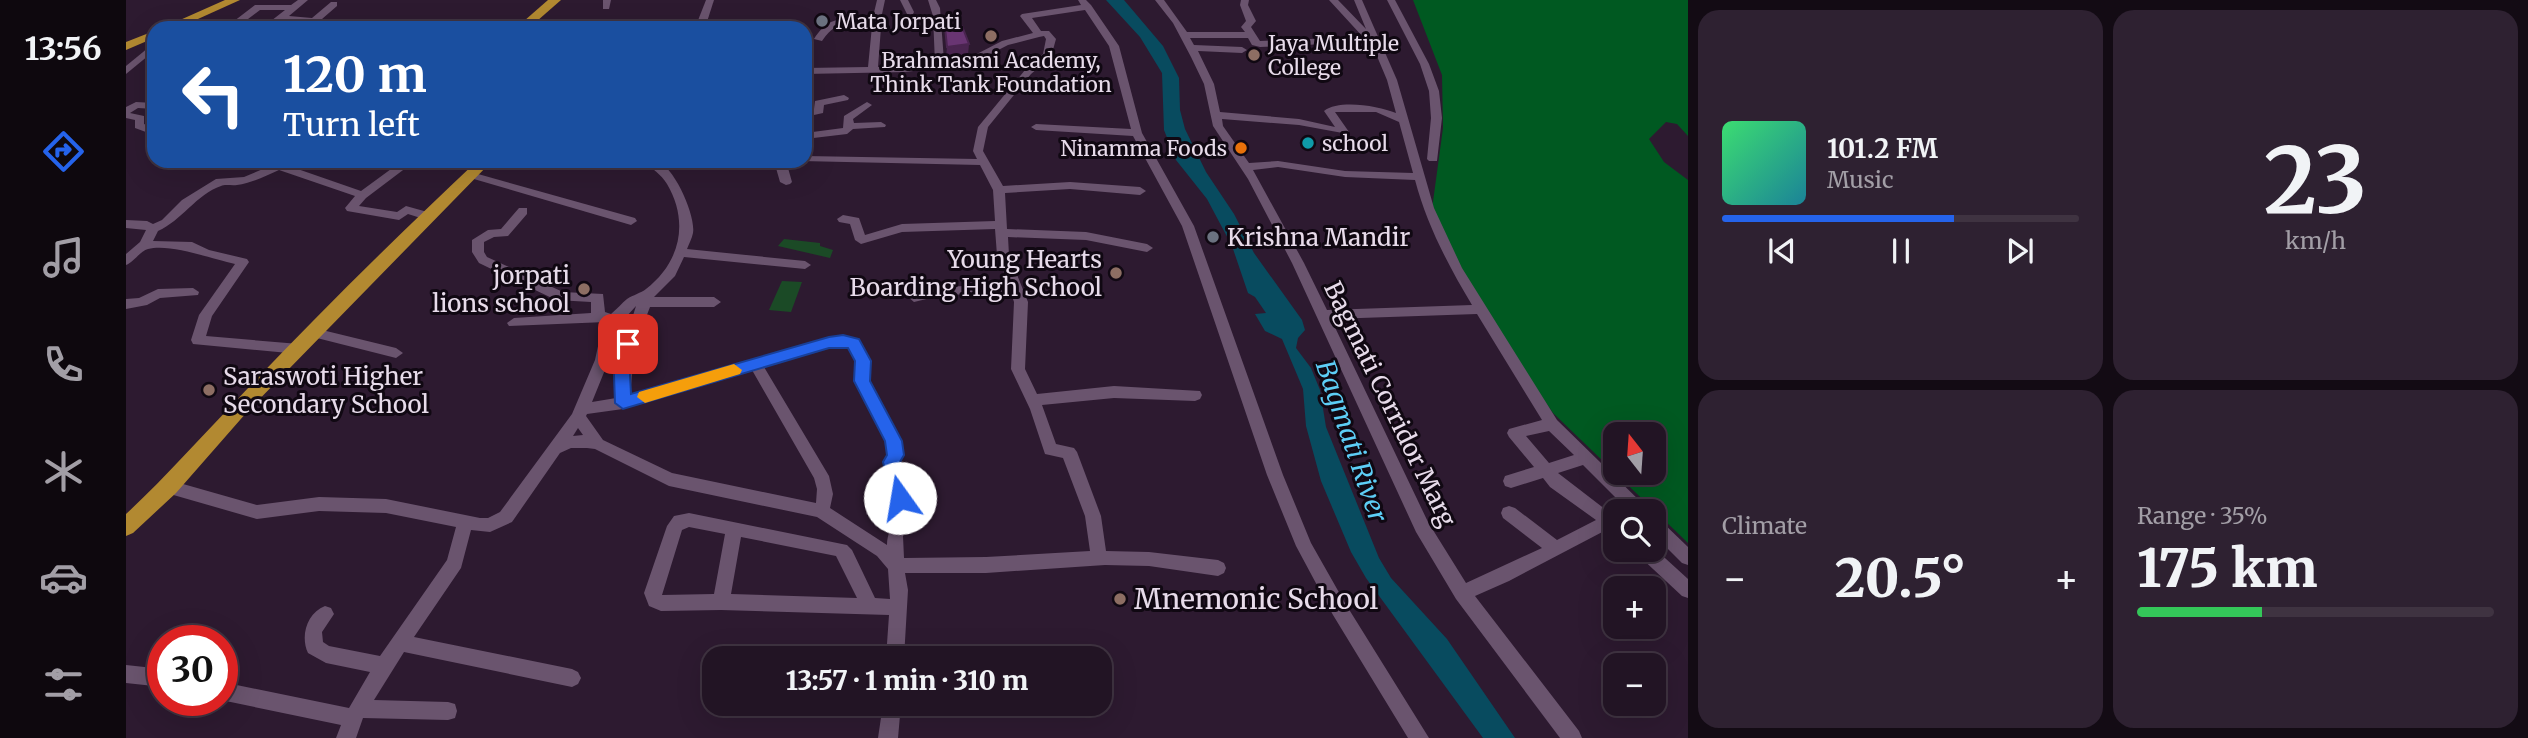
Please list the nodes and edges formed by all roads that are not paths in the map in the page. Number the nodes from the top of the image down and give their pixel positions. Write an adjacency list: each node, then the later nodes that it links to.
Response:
1 (234, 0): 19 (main road)
2 (304, 0): 15 (street)
3 (555, 0): 23 (main road)
4 (710, 0): 24 (street)
5 (881, 0): 25 (street)
6 (904, 0): 16 (street)
7 (932, 0): 33 (street)
8 (1159, 0): 31 (street, Bagmati Corridor Marg)
9 (1245, 0): 27 (street)
10 (1333, 0): 29 (street)
11 (1358, 0): 29 (street)
12 (1391, 0): 51 (street)
13 (1085, 3): 26 (street); 48 (street)
14 (334, 4): 18 (street)
15 (293, 8): 17 (street); 20 (street)
16 (910, 12)
17 (280, 18): 18 (street); 21 (street)
18 (314, 20): 22 (street)
19 (184, 21)
20 (239, 21)
21 (276, 21)
22 (322, 21)
23 (530, 21)
24 (702, 21)
25 (876, 24): 28 (street); 35 (street)
26 (1038, 34): 33 (street); 52 (street)
27 (1251, 35): 29 (street); 31 (street)
28 (819, 39)
29 (1373, 39): 43 (street)
30 (142, 41): 34 (street)
31 (1187, 42): 32 (street); 42 (street, Bagmati Corridor Marg)
32 (1242, 50)
33 (940, 65): 35 (street)
34 (130, 67)
35 (873, 69): 36 (street)
36 (812, 71)
37 (844, 98): 40 (street)
38 (867, 105): 44 (street)
39 (147, 106): 41 (street)
40 (812, 112)
41 (126, 113): 47 (street)
42 (1215, 115): 43 (street); 53 (street, Bagmati Corridor Marg)
43 (1403, 120): 61 (street)
44 (849, 125): 45 (street); 49 (street)
45 (881, 125)
46 (1036, 127): 48 (street)
47 (147, 129)
48 (1137, 133): 137 (street)
49 (812, 135)
50 (812, 159): 52 (street)
51 (1433, 159)
52 (984, 162): 63 (street)
53 (1246, 167): 61 (street); 85 (street, Bagmati Corridor Marg)
54 (274, 168): 71 (street)
55 (284, 168): 65 (street)
56 (399, 168): 65 (street)
57 (478, 168): 60 (main road)
58 (659, 168): 75 (street)
59 (782, 168): 62 (street)
60 (471, 175): 67 (main road); 69 (street)
61 (1418, 177): 84 (street)
62 (786, 182)
63 (999, 190): 64 (street); 72 (street)
64 (1140, 191)
65 (362, 195): 67 (street)
66 (523, 211): 86 (street)
67 (427, 216): 89 (main road)
68 (843, 219): 72 (street)
69 (631, 221)
70 (126, 224): 71 (street)
71 (152, 229): 73 (street)
72 (1003, 229): 74 (street); 78 (street)
73 (144, 245): 76 (street); 90 (street)
74 (1147, 248)
75 (680, 252): 77 (street); 81 (street)
76 (126, 261)
77 (805, 265)
78 (1015, 288): 80 (street); 94 (street)
79 (193, 292): 83 (street)
80 (914, 297)
81 (644, 299): 82 (street); 87 (street); 95 (street)
82 (715, 302)
83 (126, 304)
84 (1479, 309): 85 (street); 97 (street)
85 (1321, 315): 120 (street, Bagmati Corridor Marg)
86 (598, 316): 87 (street); 88 (street)
87 (615, 318): 96 (street)
88 (514, 323)
89 (314, 333): 90 (main road); 91 (street)
90 (299, 349): 103 (main road)
91 (396, 353)
92 (755, 364): 95 (street); 105 (street); 117 (street)
93 (1195, 395): 94 (street)
94 (1032, 400): 114 (street)
95 (623, 403): 96 (street)
96 (580, 413): 98 (street); 99 (street)
97 (1552, 424): 100 (street); 101 (street)
98 (598, 444): 99 (street); 105 (street)
99 (551, 451): 108 (street)
100 (1586, 458): 101 (street); 104 (street)
101 (1544, 471): 102 (street); 107 (street)
102 (1511, 481)
103 (169, 487): 108 (street); 110 (main road)
104 (1625, 499)
105 (821, 511): 117 (street)
106 (1509, 513): 113 (street)
107 (1603, 514)
108 (465, 522): 125 (street)
109 (1603, 526): 113 (street)
110 (126, 527)
111 (734, 530): 121 (street); 121 (street); 122 (street)
112 (1666, 537): 115 (street)
113 (1556, 549): 120 (street)
114 (1099, 558): 117 (street); 118 (street)
115 (1688, 558)
116 (1657, 562): 119 (street)
117 (896, 566): 123 (street)
118 (1219, 568)
119 (1688, 590)
120 (1462, 593): 138 (street, Bagmati Corridor Marg)
121 (720, 601): 122 (street)
122 (870, 606): 123 (street)
123 (898, 607): 126 (street)
124 (325, 614): 127 (street)
125 (400, 643): 127 (street); 130 (street)
126 (896, 646)
127 (384, 666): 133 (street)
128 (126, 674): 129 (street)
129 (147, 676)
130 (572, 678)
131 (238, 694): 133 (street)
132 (448, 712): 133 (street)
133 (356, 713): 135 (street)
134 (891, 716): 136 (street)
135 (346, 738)
136 (888, 738)
137 (1419, 738)
138 (1572, 738)

